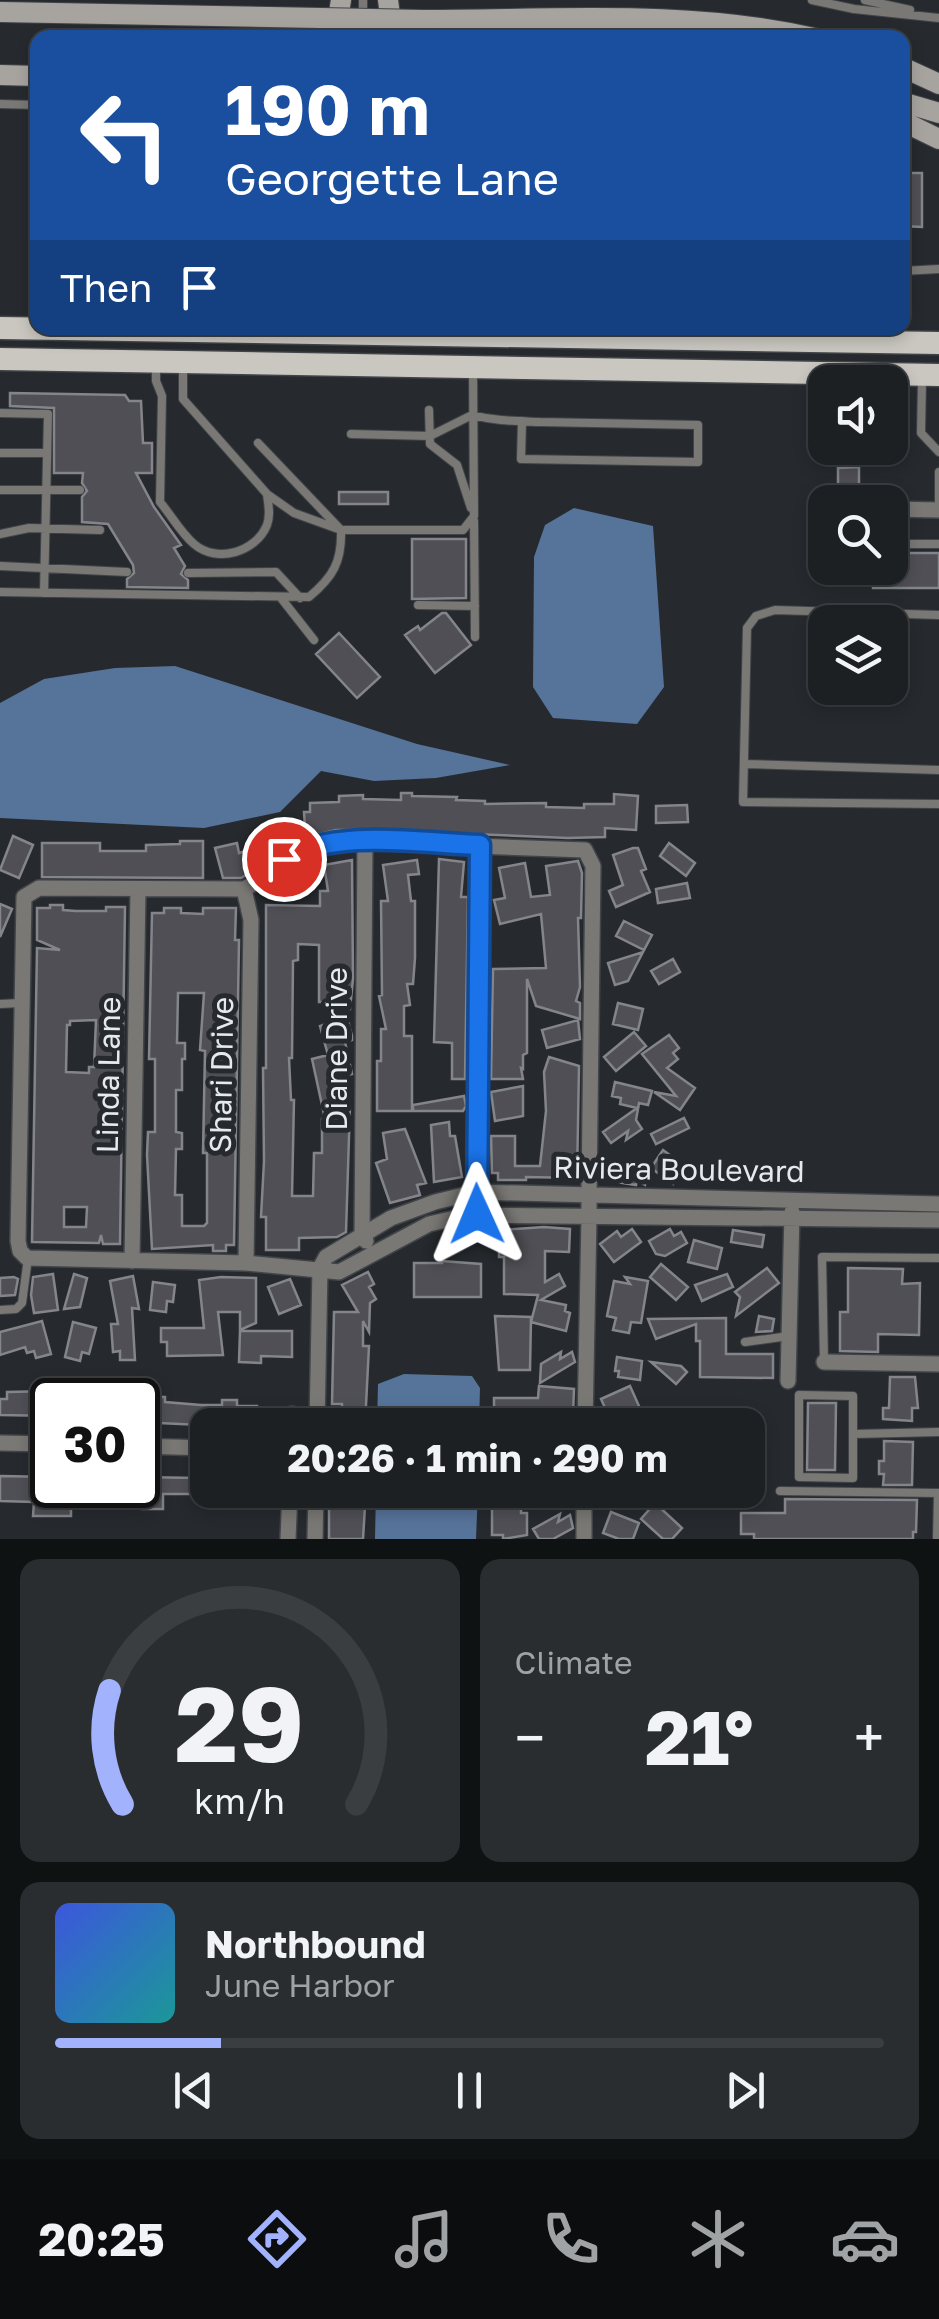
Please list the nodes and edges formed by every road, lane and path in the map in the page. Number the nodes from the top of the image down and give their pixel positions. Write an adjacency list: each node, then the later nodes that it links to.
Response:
1 (341, 0): 8 (street)
2 (364, 0): 9 (lane)
3 (388, 0): 10 (street)
4 (812, 0): 7 (lane)
5 (865, 0): 7 (lane)
6 (0, 12): 11 (street, bridge)
7 (939, 17)
8 (336, 30)
9 (363, 30)
10 (392, 30)
11 (775, 30)
12 (910, 71): 15 (street)
13 (0, 76): 14 (street)
14 (30, 76)
15 (939, 84)
16 (0, 104): 18 (lane)
17 (910, 104): 19 (street)
18 (30, 105)
19 (939, 113)
20 (910, 125): 21 (street)
21 (939, 139)
22 (939, 269): 23 (lane)
23 (910, 271)
24 (0, 328): 25 (main road)
25 (30, 328)
26 (427, 335): 33 (lane)
27 (520, 335): 28 (main road)
28 (543, 336): 29 (main road); 34 (main road)
29 (939, 343)
30 (0, 360): 31 (main road)
31 (156, 362): 32 (main road); 51 (lane)
32 (183, 363): 33 (main road); 51 (lane)
33 (426, 366): 34 (main road)
34 (473, 368): 36 (main road); 39 (lane)
35 (931, 375): 45 (lane)
36 (808, 376)
37 (429, 410): 42 (lane)
38 (0, 414): 46 (lane)
39 (472, 415): 40 (lane); 42 (lane); 54 (lane)
40 (522, 421): 40 (lane)
41 (351, 434): 42 (lane)
42 (430, 436): 54 (lane)
43 (258, 443): 57 (lane)
44 (0, 452): 46 (lane)
45 (939, 452)
46 (47, 453): 49 (lane)
47 (939, 472): 53 (lane)
48 (0, 490): 49 (lane)
49 (46, 490): 50 (lane); 55 (lane)
50 (80, 490)
51 (266, 494): 57 (lane)
52 (908, 509): 53 (street)
53 (939, 510)
54 (474, 516): 57 (lane); 70 (lane)
55 (46, 528): 56 (lane); 58 (lane); 62 (lane)
56 (100, 530)
57 (342, 530): 68 (lane)
58 (0, 534)
59 (908, 544): 60 (lane)
60 (939, 544)
61 (0, 566): 62 (lane)
62 (45, 567): 63 (lane); 66 (lane)
63 (127, 572)
64 (188, 573): 68 (lane)
65 (0, 592): 66 (lane)
66 (44, 593): 67 (lane)
67 (281, 598): 68 (lane); 73 (lane)
68 (300, 598)
69 (418, 605): 70 (lane)
70 (475, 606): 72 (lane)
71 (939, 615): 74 (lane)
72 (475, 637)
73 (314, 640)
74 (744, 764): 75 (lane); 76 (lane)
75 (939, 770)
76 (939, 804)
77 (365, 842): 78 (street); 79 (street); 91 (street, Diane Drive)
78 (480, 845): 83 (street); 84 (street)
79 (244, 889): 80 (street); 96 (street, Shari Drive)
80 (138, 890): 81 (street); 95 (street, Linda Lane)
81 (20, 1003): 82 (lane); 93 (street)
82 (0, 1004)
83 (476, 1192): 84 (street, Riviera Boulevard); 87 (street); 91 (street, Riviera Boulevard)
84 (589, 1194): 85 (street, Riviera Boulevard); 88 (street)
85 (793, 1198): 86 (street, Riviera Boulevard); 90 (street)
86 (939, 1204)
87 (477, 1214): 88 (street, Riviera Boulevard); 92 (street, Riviera Boulevard)
88 (588, 1216): 90 (street, Riviera Boulevard); 105 (street)
89 (939, 1220): 90 (street, Riviera Boulevard)
90 (792, 1221): 99 (street)
91 (362, 1237): 92 (street); 97 (street, Riviera Boulevard)
92 (375, 1252): 97 (street, Riviera Boulevard)
93 (24, 1255): 95 (street, Riviera Boulevard); 98 (lane)
94 (939, 1258): 101 (lane)
95 (132, 1262): 96 (street, Riviera Boulevard)
96 (246, 1263): 97 (street, Riviera Boulevard)
97 (320, 1268): 104 (street)
98 (0, 1310)
99 (789, 1336): 100 (lane); 103 (street)
100 (745, 1342)
101 (824, 1362): 102 (street)
102 (939, 1364)
103 (788, 1381)
104 (317, 1408)
105 (586, 1408)
106 (939, 1432): 107 (lane)
107 (854, 1434): 107 (lane)
108 (0, 1443): 109 (street)
109 (30, 1444)
110 (160, 1447): 111 (street)
111 (190, 1447)
112 (780, 1490): 113 (lane)
113 (938, 1493): 120 (lane)
114 (289, 1508): 117 (street)
115 (316, 1508): 118 (street)
116 (584, 1508): 119 (street)
117 (288, 1539)
118 (315, 1539)
119 (584, 1539)
120 (938, 1539)

